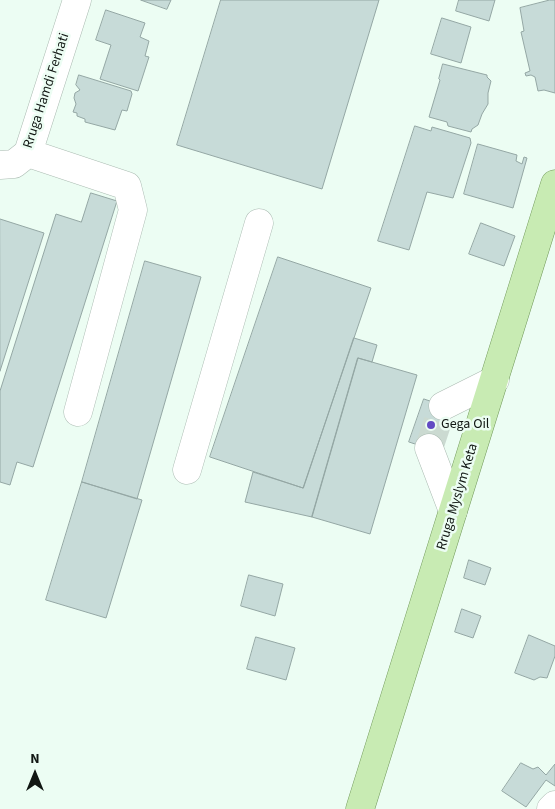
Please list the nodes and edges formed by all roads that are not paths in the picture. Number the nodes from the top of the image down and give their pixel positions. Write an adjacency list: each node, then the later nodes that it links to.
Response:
1 (77, 0): 2 (street, Rruga Hamdi Ferhati)
2 (28, 153): 3 (street, Rruga Hamdi Ferhati); 8 (street)
3 (0, 165)
4 (555, 184): 6 (main road, Rruga Myslym Keta)
5 (259, 223): 10 (street)
6 (495, 380): 7 (street); 11 (main road, Rruga Myslym Keta)
7 (443, 406)
8 (78, 412)
9 (429, 448): 11 (street)
10 (187, 470)
11 (453, 511): 13 (main road, Rruga Myslym Keta)
12 (555, 805): 14 (street)
13 (360, 809)
14 (551, 809)

